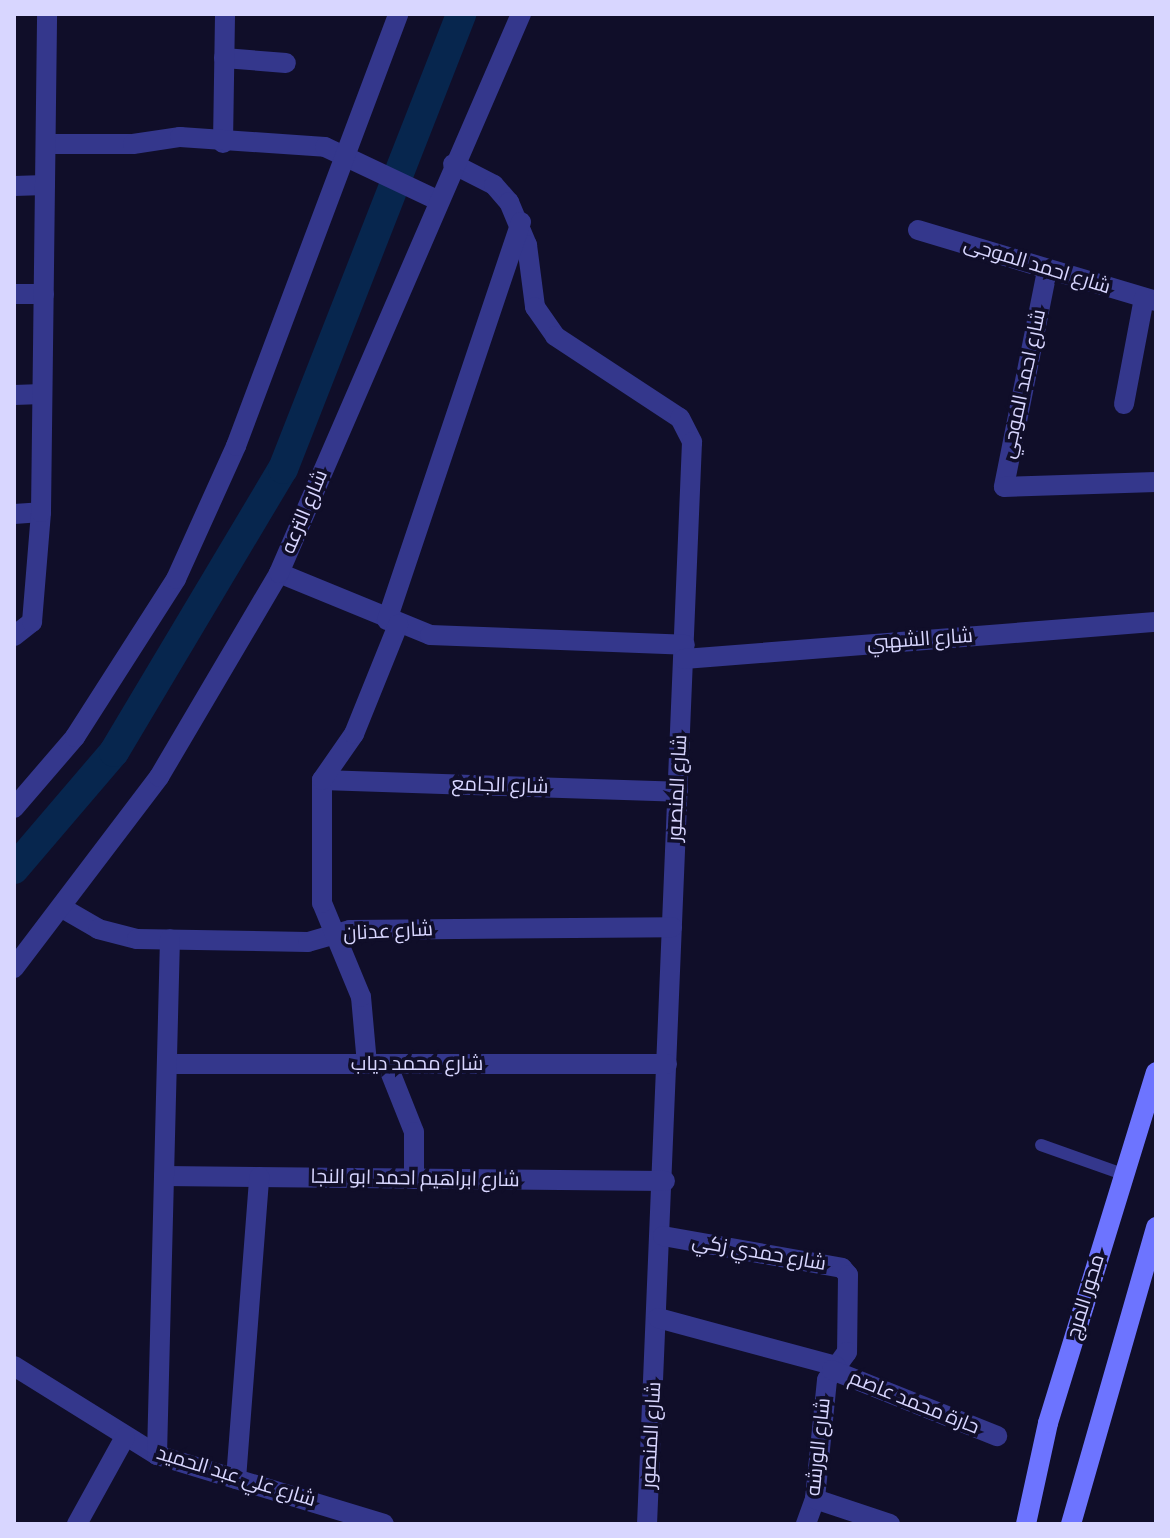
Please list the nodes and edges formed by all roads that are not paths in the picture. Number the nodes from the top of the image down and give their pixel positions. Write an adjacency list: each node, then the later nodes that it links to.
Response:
1 (47, 14): 8 (street)
2 (225, 14): 5 (street)
3 (398, 14): 9 (street)
4 (521, 14): 10 (street, شارع الترعه)
5 (224, 58): 6 (street); 7 (street)
6 (286, 63)
7 (223, 143): 8 (street); 9 (street)
8 (46, 144): 11 (street)
9 (344, 155): 13 (street); 33 (street)
10 (453, 164): 13 (street, شارع الترعه); 14 (street, شارع المنصور)
11 (45, 185): 12 (street); 18 (street)
12 (14, 186)
13 (437, 200): 26 (street, شارع الترعه)
14 (521, 222): 27 (street); 30 (street, شارع المنصور)
15 (918, 230): 16 (street, شارع احمد الموجى)
16 (1047, 271): 19 (street, شارع احمد الموجى); 23 (street, شارع احمد الموجي)
17 (14, 294): 18 (street)
18 (44, 294): 20 (street)
19 (1150, 300): 22 (street)
20 (42, 394): 21 (street); 24 (street)
21 (14, 395)
22 (1124, 404)
23 (1156, 482)
24 (41, 512): 25 (street); 29 (street)
25 (14, 514)
26 (279, 573): 27 (street, شارع الشهبي); 34 (street, شارع الترعه)
27 (392, 622): 30 (street, شارع الشهبي); 31 (street)
28 (1156, 622): 30 (street, شارع الشهبي)
29 (14, 636)
30 (684, 652): 32 (street, شارع المنصور)
31 (322, 780): 32 (street, شارع الجامع); 36 (street)
32 (678, 792): 35 (street, شارع المنصور)
33 (14, 808)
34 (64, 909): 37 (street, شارع عدنان); 38 (street, شارع الترعه)
35 (672, 927): 36 (street, شارع عدنان); 41 (street, شارع المنصور)
36 (333, 935): 37 (street, شارع عدنان); 40 (street)
37 (170, 939): 39 (street)
38 (14, 968)
39 (167, 1064): 40 (street, شارع محمد دياب); 45 (street)
40 (377, 1064): 41 (street, شارع محمد دياب); 47 (street)
41 (667, 1064): 48 (street, شارع المنصور)
42 (1156, 1072): 44 (main road, محور المرج)
43 (1041, 1145): 44 (lane)
44 (1123, 1174): 66 (main road, محور المرج)
45 (164, 1176): 46 (street, شارع ابراهيم احمد ابو النجا); 57 (street)
46 (259, 1177): 47 (street, شارع ابراهيم احمد ابو النجا); 58 (street)
47 (414, 1179): 48 (street, شارع ابراهيم احمد ابو النجا)
48 (665, 1181): 50 (street, شارع المنصور)
49 (1156, 1227): 67 (main road)
50 (663, 1236): 51 (street, شارع حمدي زكي); 52 (street, شارع المنصور)
51 (849, 1279): 54 (street, شارع الورشه)
52 (658, 1318): 54 (street, حارة محمد عاصم); 63 (street, شارع المنصور)
53 (14, 1366): 56 (street, شارع علي عبد الحميد)
54 (834, 1368): 55 (street, حارة محمد عاصم); 59 (street, شارع الورشه)
55 (997, 1436)
56 (125, 1437): 57 (street, شارع علي عبد الحميد); 61 (street)
57 (157, 1455): 58 (street, شارع علي عبد الحميد)
58 (236, 1479): 60 (street, شارع علي عبد الحميد)
59 (815, 1499): 64 (street, شارع الورشه); 65 (street)
60 (350, 1519): 62 (street, شارع علي عبد الحميد)
61 (77, 1524)
62 (384, 1524)
63 (647, 1524)
64 (806, 1524)
65 (890, 1524)
66 (1026, 1524)
67 (1071, 1524)

